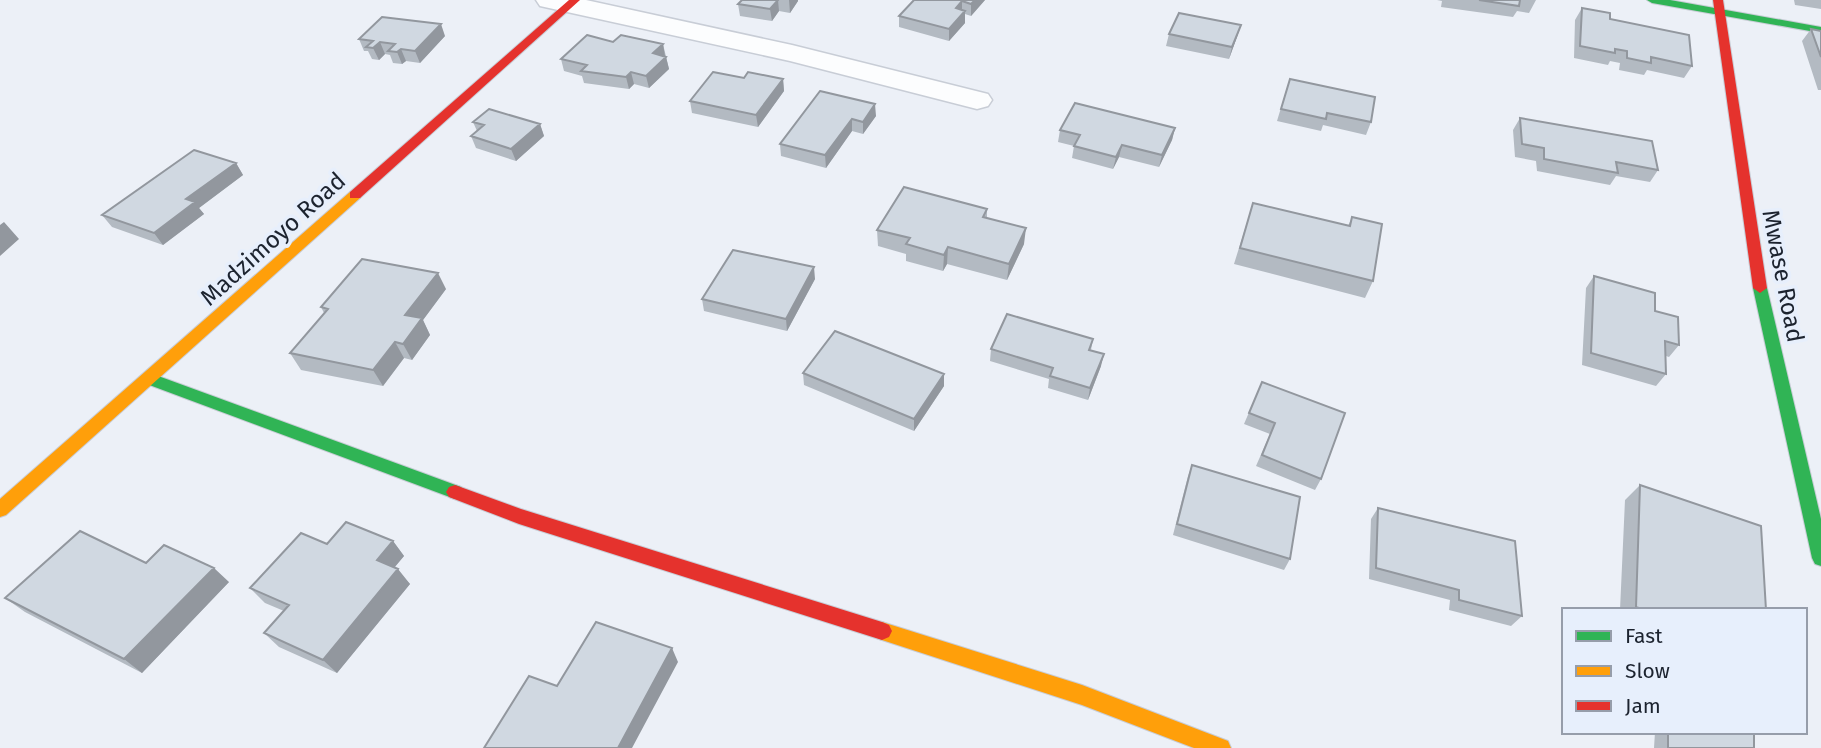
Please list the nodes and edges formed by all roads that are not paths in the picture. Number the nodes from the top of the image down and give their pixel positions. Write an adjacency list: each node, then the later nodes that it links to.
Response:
1 (1652, 0): 3 (street)
2 (565, 1): 5 (street); 6 (street, Madzimoyo Road)
3 (1719, 7): 4 (street); 8 (street, Mwase Road)
4 (1821, 30)
5 (977, 100)
6 (150, 379): 7 (street, Madzimoyo Road); 9 (street)
7 (0, 510)
8 (1821, 558)
9 (1221, 748)

